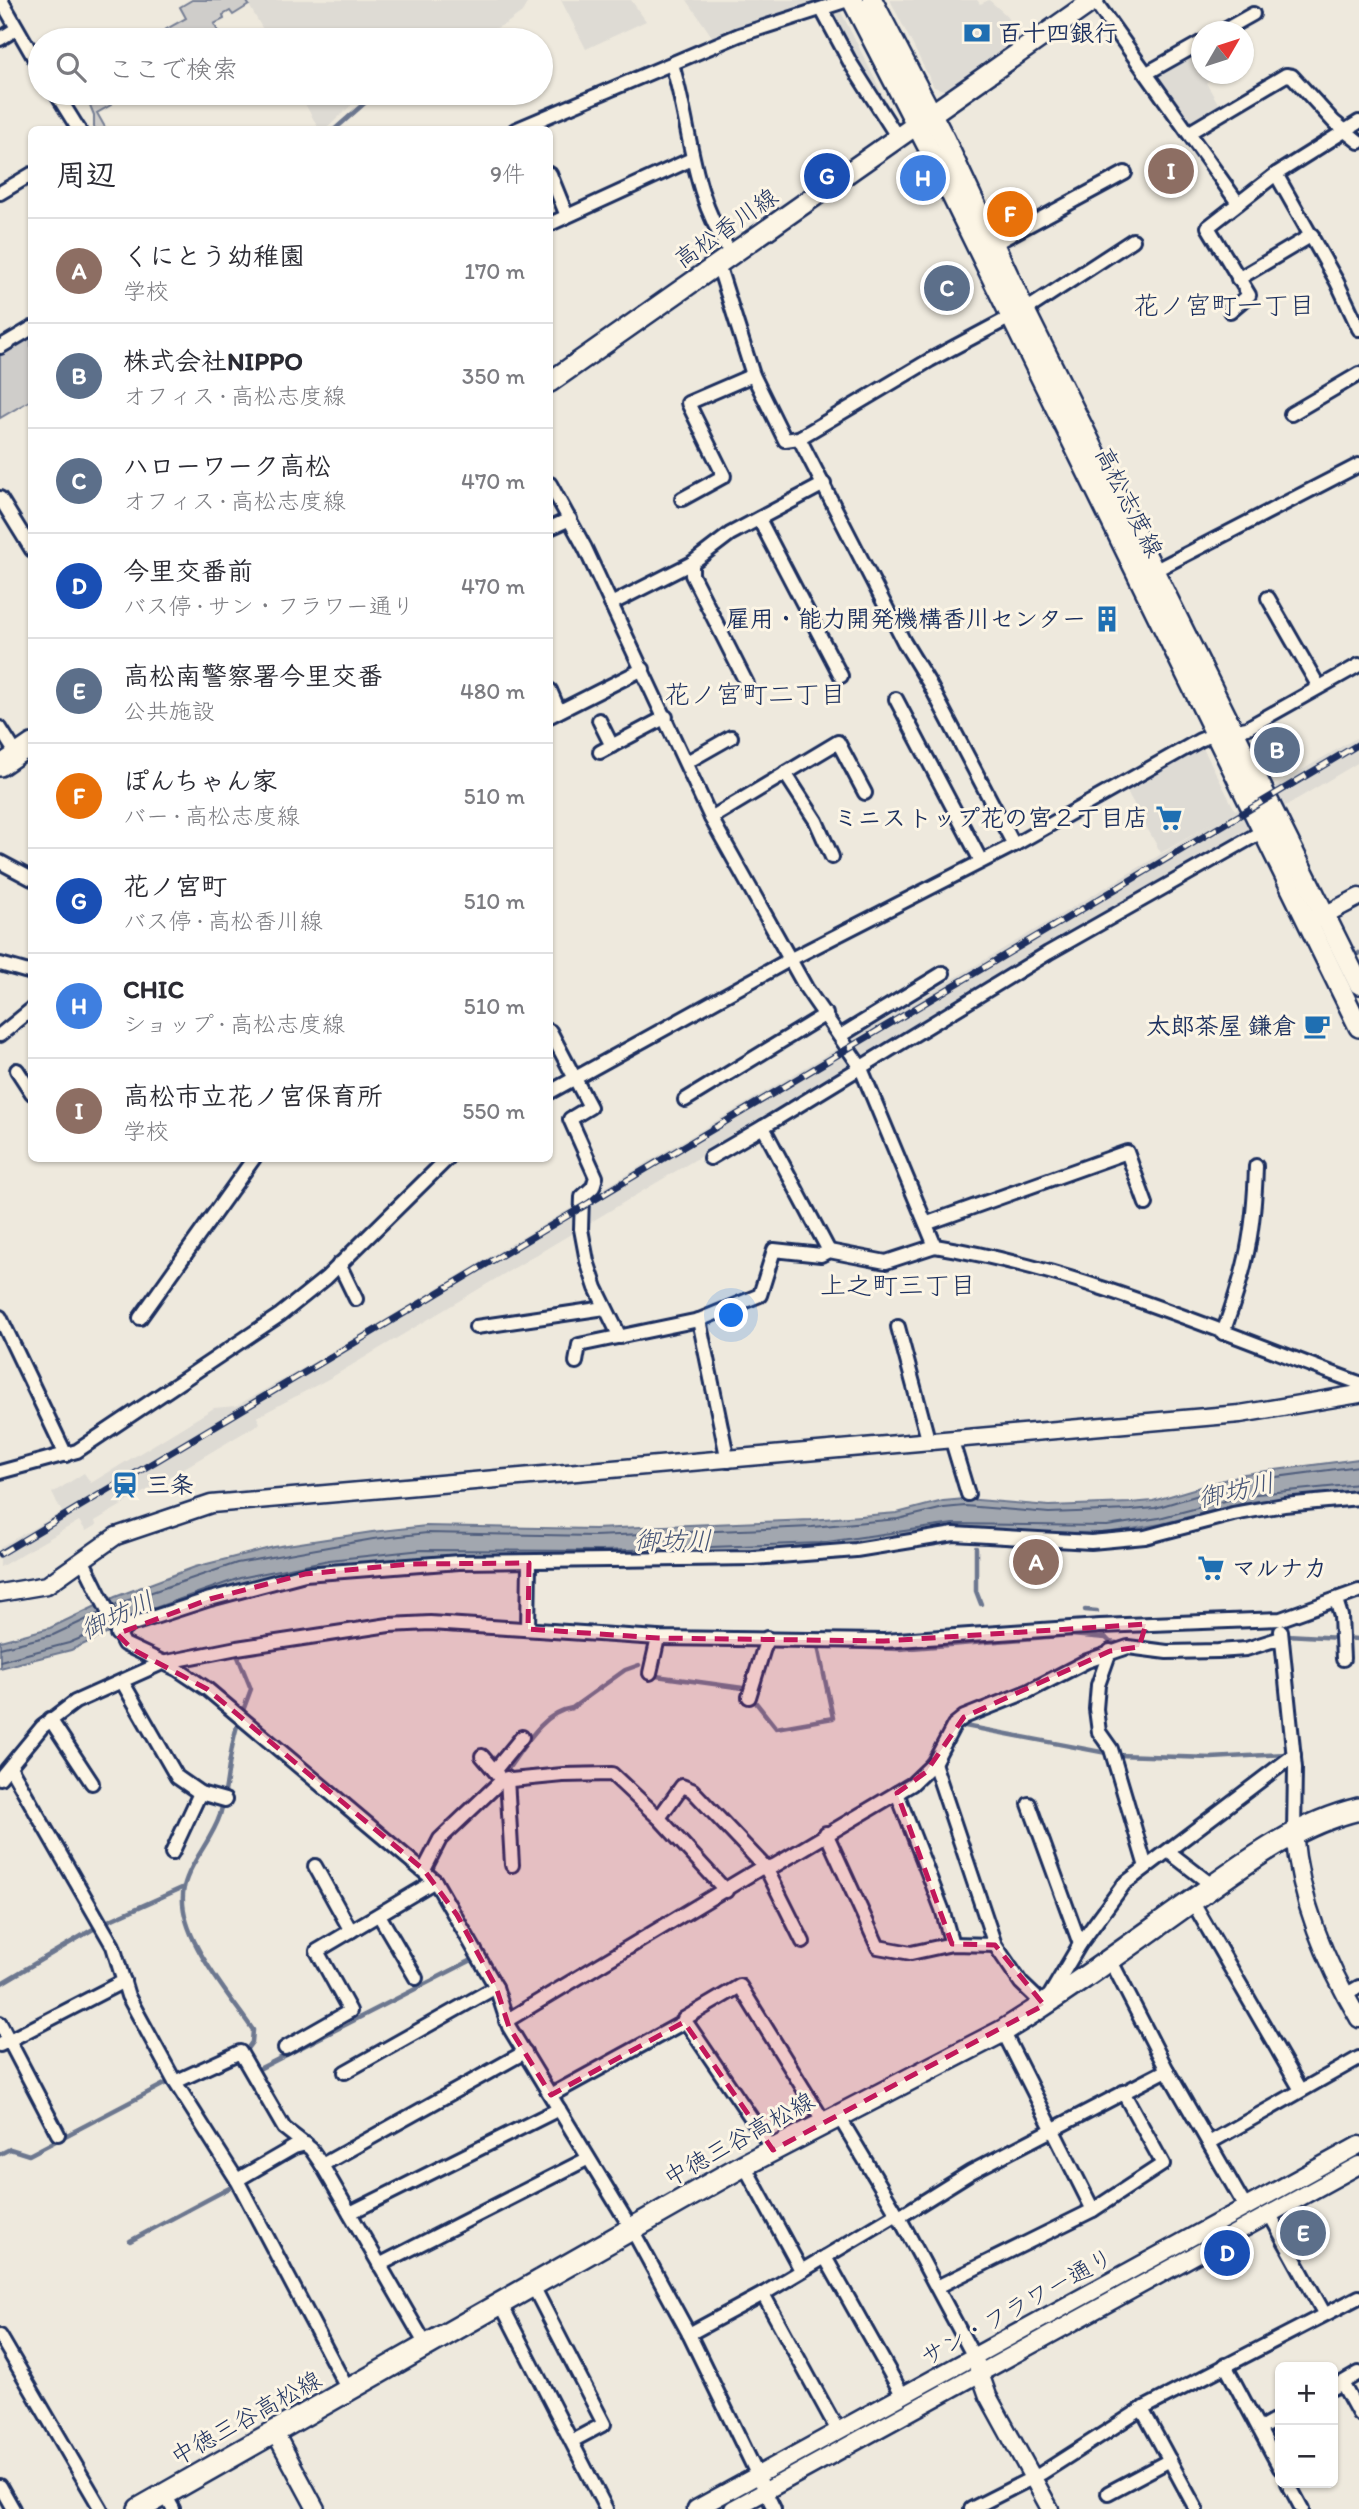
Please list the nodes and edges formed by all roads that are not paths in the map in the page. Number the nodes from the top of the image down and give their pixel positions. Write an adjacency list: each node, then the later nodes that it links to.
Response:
1 (1, 0): 8 (street)
2 (850, 0): 5 (street); 15 (main road, 高松志度線)
3 (872, 0): 15 (main road, 高松志度線)
4 (1094, 0): 13 (street); 15 (main road, 高松香川線)
5 (822, 10): 12 (street); 21 (street)
6 (1253, 14): 7 (street)
7 (1241, 21)
8 (16, 29): 9 (street); 10 (street)
9 (0, 39)
10 (28, 48)
11 (1191, 49): 13 (street)
12 (672, 64): 18 (street); 23 (street)
13 (1147, 73): 20 (street)
14 (63, 105): 17 (street)
15 (924, 120): 21 (main road, 高松香川線); 34 (main road, 高松志度線)
16 (1359, 122): 19 (street)
17 (77, 126)
18 (530, 126)
19 (1347, 130): 20 (street); 22 (street); 25 (street)
20 (1190, 132): 29 (street)
21 (898, 138): 35 (main road, 高松香川線)
22 (1359, 142)
23 (692, 159): 30 (street); 35 (street)
24 (1125, 173): 34 (street)
25 (1276, 174): 29 (street); 32 (street)
26 (28, 176): 28 (street)
27 (553, 181): 30 (street)
28 (0, 193)
29 (1238, 203): 36 (street)
30 (567, 216): 31 (street)
31 (553, 223)
32 (1312, 235): 36 (street); 39 (street)
33 (1133, 240): 38 (street)
34 (985, 248): 38 (main road, 高松志度線)
35 (725, 259): 43 (street); 44 (main road, 高松香川線)
36 (1238, 279): 37 (street)
37 (1230, 311)
38 (1016, 313): 46 (street); 57 (main road, 高松志度線)
39 (1359, 329)
40 (28, 330): 41 (street)
41 (0, 347)
42 (1359, 374): 45 (street)
43 (753, 375): 46 (street); 51 (street)
44 (553, 380)
45 (1291, 414)
46 (799, 438): 48 (street)
47 (1359, 465): 57 (street)
48 (824, 484): 53 (street); 81 (street)
49 (553, 489): 52 (street)
50 (0, 498): 55 (street)
51 (682, 499)
52 (570, 519): 54 (street); 59 (street)
53 (759, 519): 56 (street); 62 (street)
54 (553, 526)
55 (28, 544)
56 (692, 563): 59 (street); 63 (street)
57 (1147, 575): 70 (main road, 高松志度線)
58 (1268, 598): 64 (street)
59 (611, 604): 61 (street)
60 (1359, 664): 64 (street)
61 (643, 669): 66 (street); 67 (street)
62 (841, 676)
63 (747, 684)
64 (1319, 687): 70 (street)
65 (896, 699): 83 (street)
66 (554, 713)
67 (666, 717): 72 (street); 75 (street)
68 (599, 720): 72 (street)
69 (0, 728): 73 (street)
70 (1224, 733): 80 (main road, 高松志度線); 81 (street); 87 (main road, 高松志度線)
71 (731, 737): 75 (street)
72 (612, 746): 74 (street)
73 (25, 749): 76 (main road)
74 (600, 752)
75 (687, 762): 79 (street)
76 (0, 766)
77 (785, 773): 78 (street); 79 (street); 82 (street)
78 (865, 793)
79 (711, 818): 88 (street)
80 (1263, 831): 87 (main road, 高松志度線); 99 (street)
81 (1014, 845): 83 (street)
82 (832, 857)
83 (981, 861): 88 (street)
84 (0, 862): 85 (street)
85 (28, 877)
86 (1359, 897): 87 (street)
87 (1317, 919): 92 (main road, 高松志度線); 95 (main road, 高松志度線)
88 (789, 960): 94 (street); 101 (street)
89 (0, 964): 90 (street)
90 (28, 973)
91 (943, 973): 97 (street)
92 (1359, 984)
93 (28, 1012): 96 (street)
94 (826, 1014): 97 (street); 104 (street)
95 (1359, 1027)
96 (0, 1035)
97 (840, 1035): 99 (street)
98 (553, 1037): 101 (street)
99 (860, 1066): 105 (street); 111 (street)
100 (17, 1070): 102 (street)
101 (575, 1077): 103 (street); 116 (street)
102 (28, 1087)
103 (553, 1090)
104 (685, 1100)
105 (763, 1127): 106 (street); 113 (street)
106 (710, 1158)
107 (251, 1162): 118 (street)
108 (443, 1162): 114 (street)
109 (1256, 1166): 122 (street)
110 (1146, 1204): 111 (street)
111 (928, 1223): 112 (street)
112 (935, 1246): 113 (street); 122 (street)
113 (829, 1251): 119 (street)
114 (339, 1264): 115 (street); 129 (street)
115 (356, 1300)
116 (605, 1308): 120 (street); 123 (street)
117 (0, 1317): 129 (street)
118 (139, 1318)
119 (699, 1320): 123 (street); 130 (street)
120 (476, 1327)
121 (898, 1327): 128 (street)
122 (1223, 1333): 125 (street)
123 (620, 1337): 124 (street)
124 (576, 1362)
125 (1359, 1383)
126 (1359, 1394): 127 (street)
127 (952, 1441): 128 (street); 132 (street)
128 (929, 1443): 130 (street)
129 (66, 1455): 131 (street)
130 (728, 1461): 134 (street)
131 (0, 1472)
132 (968, 1494)
133 (1359, 1498): 135 (street)
134 (83, 1560): 137 (street); 142 (street)
135 (529, 1563): 141 (street); 142 (street)
136 (1359, 1591): 138 (street)
137 (0, 1593)
138 (1336, 1600): 139 (street); 148 (street)
139 (1281, 1619): 140 (street); 145 (street)
140 (1146, 1624): 144 (street); 146 (street)
141 (528, 1629): 143 (street); 149 (street)
142 (116, 1633): 149 (street)
143 (658, 1638): 144 (street); 150 (street)
144 (767, 1638): 152 (street)
145 (1282, 1638): 146 (street); 155 (street)
146 (1139, 1647): 147 (street)
147 (1110, 1651): 157 (street); 174 (street)
148 (1343, 1659)
149 (162, 1663): 151 (street); 176 (street)
150 (650, 1673)
151 (123, 1683): 153 (street); 162 (street)
152 (749, 1697)
153 (50, 1719): 158 (street); 161 (street)
154 (522, 1737): 159 (street)
155 (1294, 1755): 169 (street); 170 (street)
156 (482, 1756): 159 (street)
157 (934, 1763): 163 (street); 186 (street)
158 (10, 1767): 160 (street); 189 (street)
159 (501, 1776): 167 (street); 172 (street); 176 (street)
160 (0, 1778)
161 (92, 1783)
162 (200, 1793): 164 (street); 171 (street)
163 (897, 1793): 168 (street); 184 (street)
164 (225, 1800)
165 (1029, 1804): 185 (street)
166 (1359, 1808): 169 (main road, 中徳三谷高松線)
167 (659, 1818): 175 (street); 179 (street)
168 (826, 1833): 175 (street); 184 (street)
169 (1294, 1833): 178 (main road, 中徳三谷高松線); 191 (street)
170 (1169, 1852): 174 (street); 178 (street)
171 (172, 1853)
172 (512, 1865)
173 (315, 1866): 182 (street)
174 (1146, 1867): 185 (street)
175 (766, 1868): 179 (street); 183 (street)
176 (424, 1870): 177 (street)
177 (435, 1881): 181 (street); 190 (street)
178 (1213, 1886): 180 (main road, 中徳三谷高松線)
179 (726, 1891): 194 (street)
180 (1192, 1901): 187 (main road, 中徳三谷高松線); 205 (street)
181 (379, 1915): 182 (street); 188 (street)
182 (351, 1931): 199 (street)
183 (803, 1942)
184 (952, 1944): 186 (street)
185 (1080, 1944): 192 (street)
186 (995, 1945): 192 (street)
187 (1110, 1959): 192 (main road, 中徳三谷高松線); 202 (street)
188 (416, 1978)
189 (124, 1981): 198 (street); 204 (street)
190 (496, 1987): 194 (street); 203 (street)
191 (1352, 1991): 193 (street)
192 (1044, 2006): 197 (main road, 中徳三谷高松線)
193 (1359, 2019)
194 (506, 2021): 200 (street)
195 (684, 2021): 207 (street); 209 (street); 215 (street)
196 (0, 2022): 198 (street)
197 (1003, 2031): 209 (main road, 中徳三谷高松線); 210 (street)
198 (4, 2042): 211 (street)
199 (285, 2048)
200 (525, 2052): 207 (street); 217 (street)
201 (1359, 2058): 205 (street)
202 (1167, 2070): 206 (street); 212 (street)
203 (345, 2072)
204 (175, 2082): 213 (street); 220 (street)
205 (1301, 2090): 212 (street)
206 (1123, 2092): 210 (street); 223 (street)
207 (551, 2095): 208 (street)
208 (559, 2109): 216 (street); 224 (street)
209 (831, 2118): 215 (main road, 中徳三谷高松線); 225 (street)
210 (1053, 2130): 223 (street); 225 (street)
211 (58, 2134)
212 (1209, 2143): 222 (street)
213 (306, 2144): 217 (street); 220 (street)
214 (1359, 2145): 221 (street, サン・フラワー通り)
215 (773, 2150): 218 (main road, 中徳三谷高松線)
216 (587, 2159): 226 (street); 228 (street)
217 (322, 2165): 224 (street)
218 (744, 2165): 226 (main road, 中徳三谷高松線); 229 (street)
219 (1359, 2165): 221 (street, サン・フラワー通り)
220 (237, 2180): 245 (street)
221 (1265, 2206): 222 (street, サン・フラワー通り); 235 (street); 241 (street, サン・フラワー通り)
222 (1246, 2208): 239 (street, サン・フラワー通り)
223 (1093, 2210): 231 (street)
224 (350, 2213): 228 (street)
225 (898, 2215): 227 (street); 231 (street)
226 (631, 2230): 230 (main road, 中徳三谷高松線); 236 (street)
227 (825, 2256): 229 (street); 246 (street)
228 (379, 2265): 238 (street)
229 (801, 2270): 232 (street)
230 (533, 2286): 234 (main road, 中徳三谷高松線); 253 (street)
231 (937, 2287): 239 (street)
232 (763, 2294): 236 (street); 252 (street)
233 (1359, 2297): 235 (street)
234 (502, 2306): 238 (main road, 中徳三谷高松線); 253 (street)
235 (1324, 2313): 240 (street)
236 (689, 2334): 256 (street)
237 (0, 2336): 264 (street)
238 (426, 2346): 245 (main road, 中徳三谷高松線)
239 (974, 2357): 241 (street); 246 (street, サン・フラワー通り)
240 (1225, 2365): 247 (street); 250 (street)
241 (980, 2374): 257 (street); 260 (street, サン・フラワー通り)
242 (1359, 2374): 243 (street)
243 (1338, 2385)
244 (1338, 2387): 248 (street)
245 (348, 2390): 251 (main road, 中徳三谷高松線)
246 (903, 2396): 252 (street, サン・フラワー通り)
247 (1142, 2409): 255 (street); 257 (street)
248 (1359, 2414)
249 (1275, 2420): 250 (street)
250 (1260, 2429): 254 (street)
251 (274, 2431): 262 (main road, 中徳三谷高松線); 266 (street)
252 (838, 2431): 256 (street, サン・フラワー通り)
253 (572, 2441): 267 (street)
254 (1275, 2458)
255 (1170, 2460): 261 (street); 273 (street)
256 (757, 2476): 260 (street); 268 (street, サン・フラワー通り)
257 (1032, 2478): 271 (street); 272 (street)
258 (0, 2486): 263 (street)
259 (1291, 2488): 274 (street)
260 (765, 2491): 269 (street, サン・フラワー通り); 270 (street)
261 (1108, 2493)
262 (169, 2501): 265 (main road, 中徳三谷高松線)
263 (13, 2509)
264 (101, 2509)
265 (139, 2509)
266 (316, 2509)
267 (606, 2509)
268 (696, 2509)
269 (733, 2509)
270 (774, 2509)
271 (971, 2509)
272 (1050, 2509)
273 (1196, 2509)
274 (1302, 2509)

